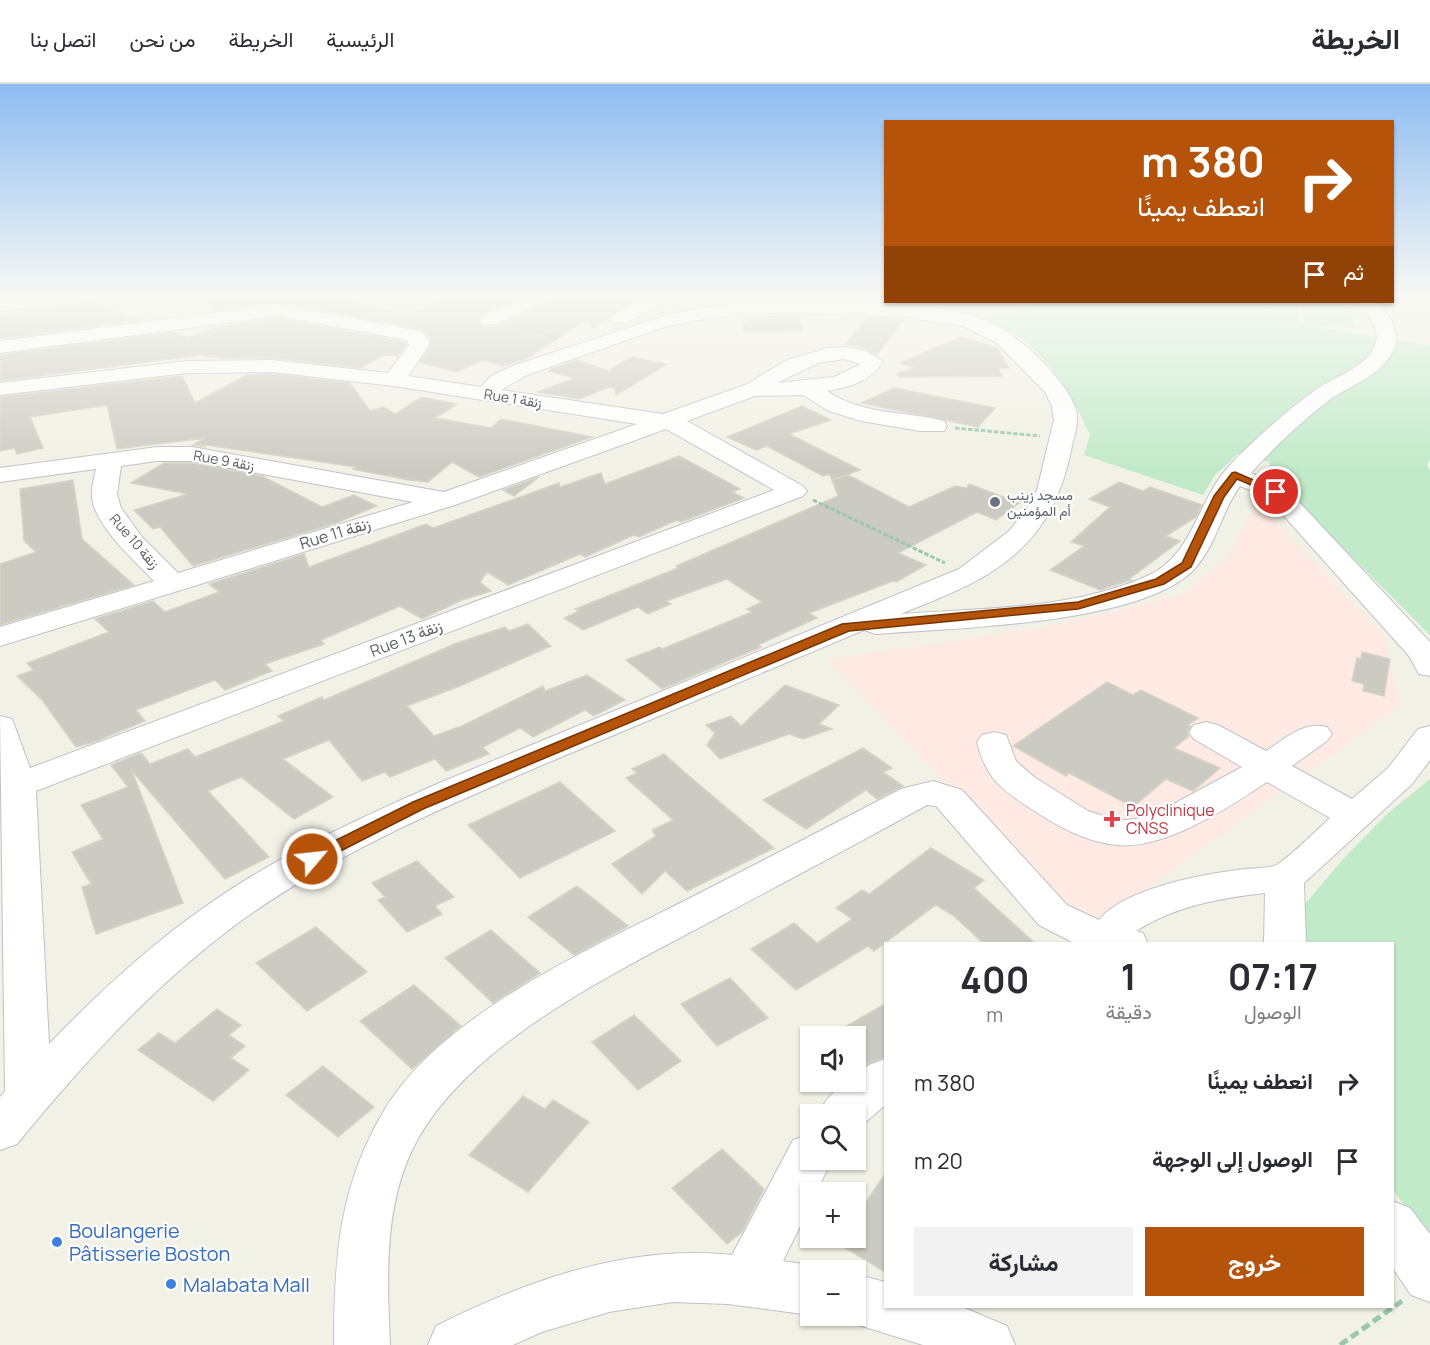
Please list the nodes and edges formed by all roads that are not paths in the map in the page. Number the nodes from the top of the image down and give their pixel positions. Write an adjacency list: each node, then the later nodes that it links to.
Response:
1 (415, 354): 8 (street)
2 (567, 354): 7 (street)
3 (826, 354): 11 (street)
4 (858, 354): 10 (street)
5 (1020, 354): 20 (street)
6 (1380, 354): 17 (street)
7 (530, 366): 8 (street); 12 (street)
8 (403, 382): 9 (street, Rue 1 زنقة); 12 (street, Rue 1 زنقة)
9 (0, 389)
10 (809, 389): 11 (street); 14 (street)
11 (753, 390): 13 (street, Rue 11 زنقة)
12 (487, 394): 13 (street, Rue 1 زنقة)
13 (668, 422): 18 (street, Rue 1 زنقة); 19 (street, Rue 11 زنقة)
14 (936, 426)
15 (110, 461): 16 (street, Rue 9 زنقة); 19 (street, Rue 9 زنقة); 21 (street, Rue 10 زنقة)
16 (0, 475)
17 (1235, 475): 22 (street); 25 (street)
18 (794, 491): 32 (street, Rue 13 زنقة)
19 (446, 500): 21 (street, Rue 11 زنقة)
20 (969, 575): 22 (street); 23 (street)
21 (171, 582): 24 (street, Rue 11 زنقة)
22 (1022, 612): 23 (street)
23 (846, 627): 38 (street)
24 (0, 637)
25 (1430, 667)
26 (0, 726): 32 (street)
27 (1206, 732): 31 (street)
28 (1315, 734): 31 (street)
29 (1430, 736): 33 (street)
30 (994, 742): 31 (street)
31 (1267, 767): 33 (street)
32 (9, 794): 38 (street)
33 (1354, 816): 34 (street)
34 (1285, 879): 35 (street); 36 (street)
35 (1111, 942): 49 (street)
36 (1285, 942)
37 (884, 1079): 39 (street)
38 (28, 1096): 40 (street)
39 (854, 1104)
40 (0, 1130)
41 (802, 1170): 43 (street)
42 (1394, 1228): 44 (street)
43 (746, 1282): 45 (street); 50 (street)
44 (1421, 1286)
45 (800, 1289)
46 (866, 1303): 47 (street)
47 (884, 1308)
48 (884, 1308): 51 (street)
49 (362, 1345)
50 (456, 1345)
51 (987, 1345)

